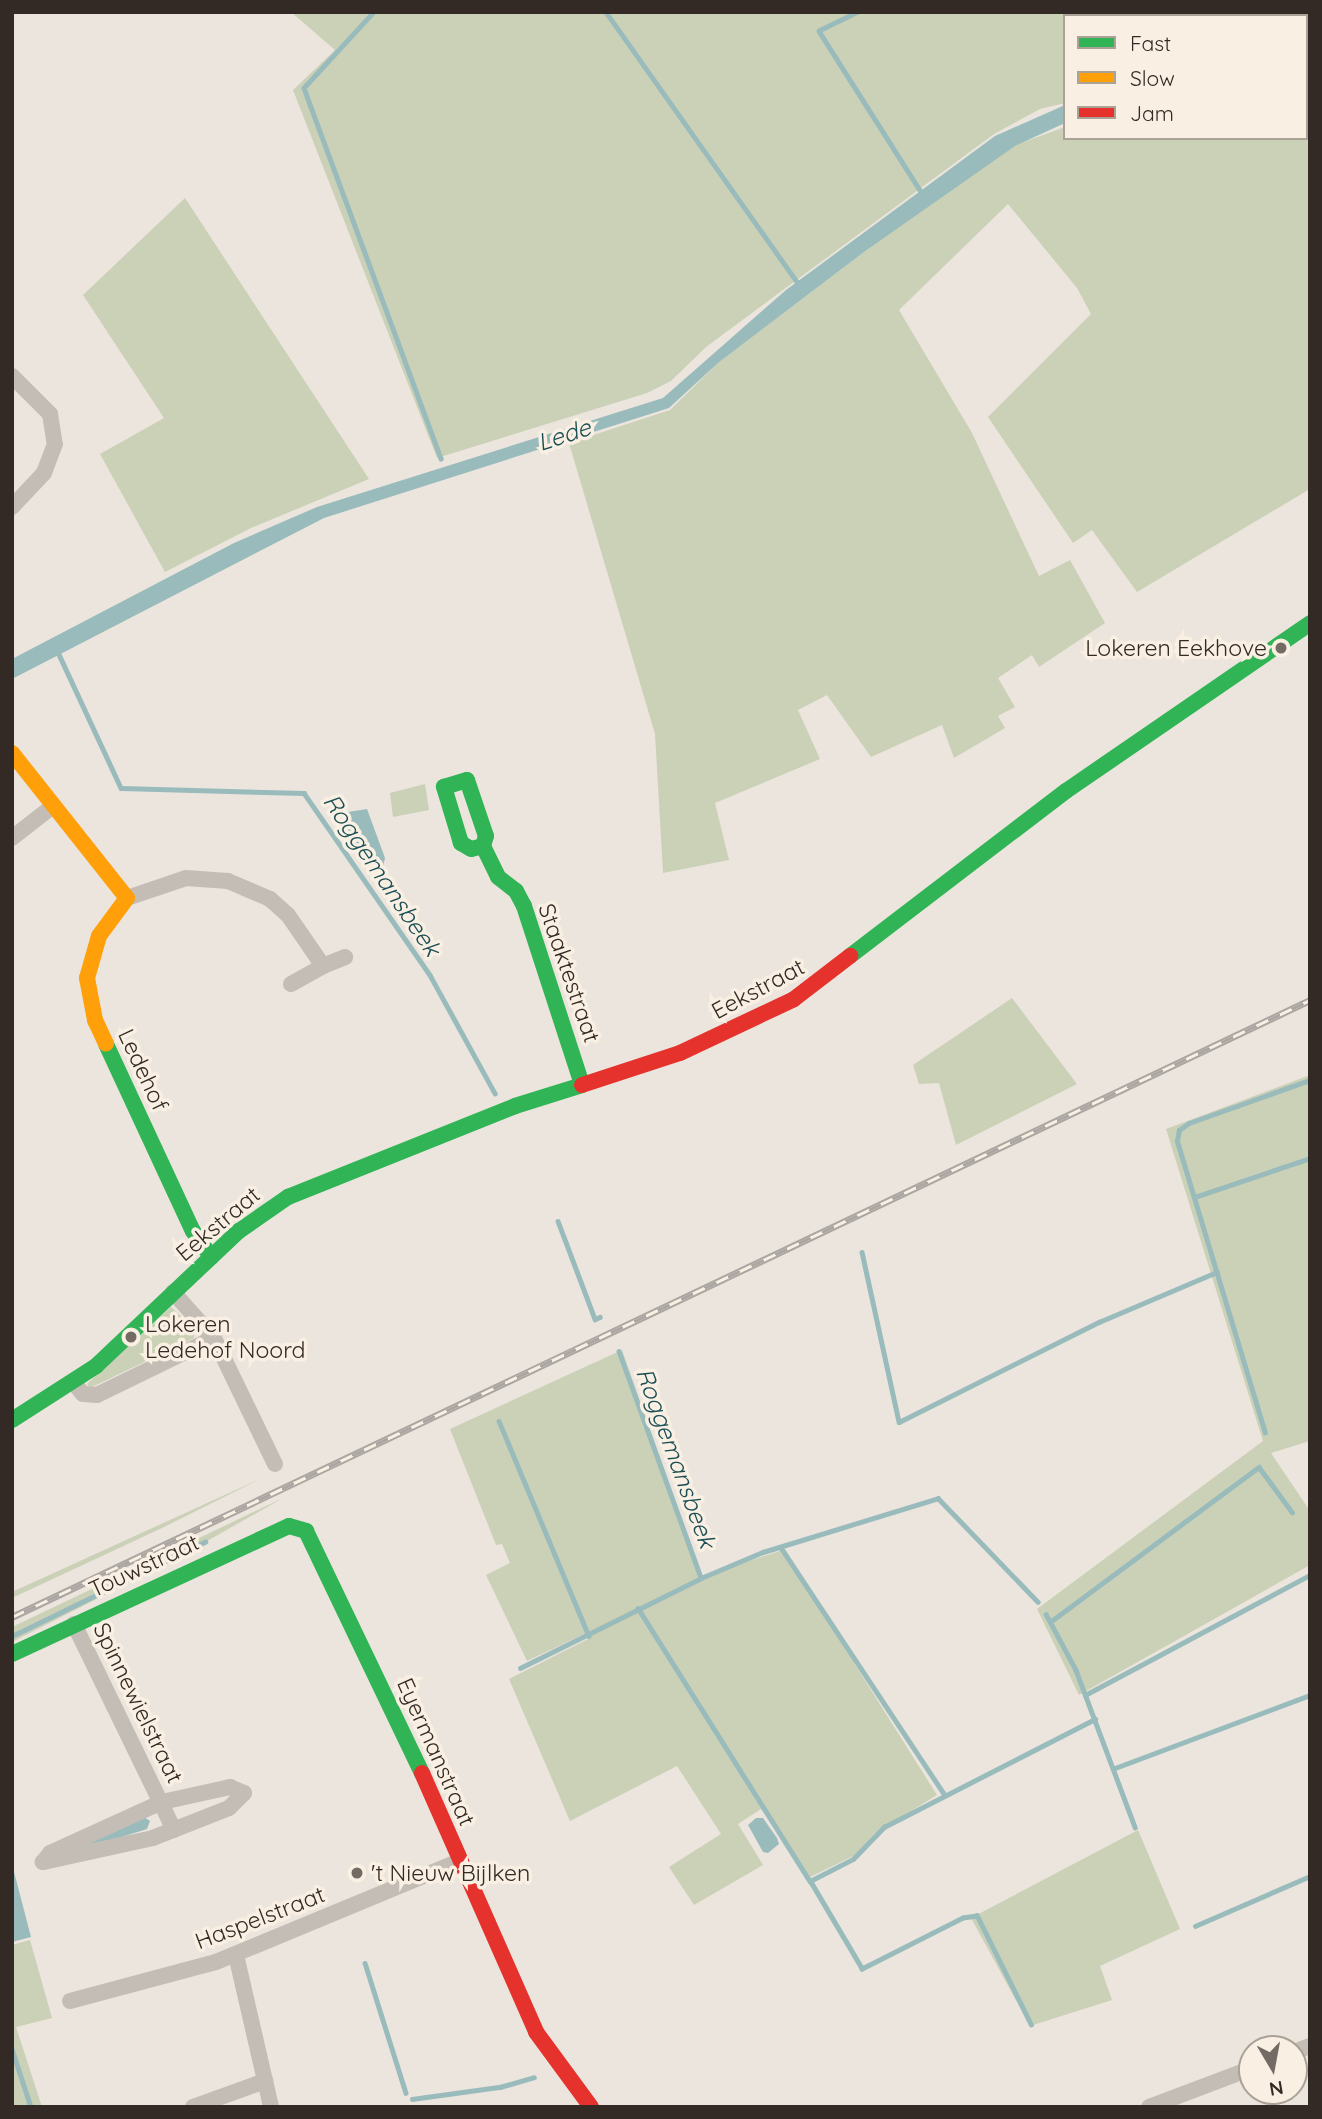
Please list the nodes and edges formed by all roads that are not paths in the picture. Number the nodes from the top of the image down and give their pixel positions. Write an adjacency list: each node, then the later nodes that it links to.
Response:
1 (12, 376): 2 (street)
2 (12, 507)
3 (1310, 623): 12 (street, Eekstraat)
4 (12, 752): 5 (street)
5 (54, 806): 6 (street); 8 (street)
6 (12, 838)
7 (483, 846): 12 (street, Staaktestraat)
8 (127, 898): 10 (street); 13 (street, Ledehof)
9 (345, 957): 10 (street)
10 (323, 966): 11 (street)
11 (291, 984)
12 (582, 1085): 13 (street, Eekstraat)
13 (211, 1257): 14 (street, Eekstraat)
14 (173, 1292): 15 (street, Eekstraat); 16 (street, Eekstraat)
15 (214, 1338): 16 (street); 18 (street, Eekstraat)
16 (74, 1383): 17 (street, Eekstraat)
17 (12, 1420)
18 (275, 1464)
19 (298, 1527): 20 (street, Touwstraat); 24 (street, Eyermanstraat)
20 (74, 1624): 21 (street, Touwstraat); 22 (street, Spinnewielstraat)
21 (12, 1654)
22 (162, 1802): 23 (street, Spinnewielstraat); 23 (street, Spinnewielstraat); 23 (street, Spinnewielstraat)
23 (174, 1830)
24 (460, 1861): 25 (street, Haspelstraat); 31 (street, Eyermanstraat)
25 (236, 1955): 26 (street, Haspelstraat); 28 (street)
26 (70, 2001)
27 (1238, 2073): 32 (street)
28 (265, 2081): 29 (street); 30 (street)
29 (193, 2107)
30 (271, 2107)
31 (592, 2107)
32 (1149, 2107)

